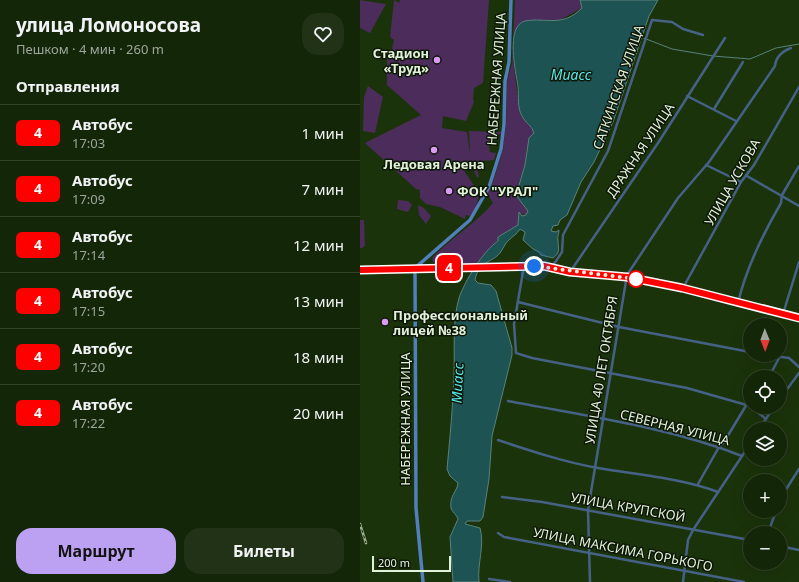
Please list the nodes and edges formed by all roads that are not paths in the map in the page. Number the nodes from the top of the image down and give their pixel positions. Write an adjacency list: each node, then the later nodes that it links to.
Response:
1 (511, 0): 18 (street, НАБЕРЕЖНАЯ УЛИЦА)
2 (703, 36): 19 (street, САТКИНСКАЯ УЛИЦА)
3 (725, 38): 7 (street, ДРАЖНАЯ УЛИЦА)
4 (791, 48): 9 (street, УЛИЦА 40 ЛЕТ ОКТЯБРЯ)
5 (743, 62): 8 (street)
6 (799, 87): 12 (street, УЛИЦА УСКОВА)
7 (687, 96): 8 (street); 21 (street, ДРАЖНАЯ УЛИЦА)
8 (714, 109): 9 (street)
9 (736, 121): 10 (street, УЛИЦА 40 ЛЕТ ОКТЯБРЯ)
10 (706, 165): 13 (street); 22 (street, УЛИЦА 40 ЛЕТ ОКТЯБРЯ)
11 (799, 166): 14 (street)
12 (747, 176): 13 (street, УЛИЦА УСКОВА); 14 (street)
13 (741, 182): 23 (street, УЛИЦА УСКОВА)
14 (782, 195): 15 (street); 25 (street)
15 (799, 206)
16 (799, 262): 26 (street)
17 (524, 266): 18 (street); 19 (street); 24 (street)
18 (415, 268): 20 (street); 61 (street, НАБЕРЕЖНАЯ УЛИЦА)
19 (554, 268): 21 (street)
20 (360, 270)
21 (570, 272): 22 (street)
22 (627, 277): 23 (street); 28 (street, УЛИЦА 40 ЛЕТ ОКТЯБРЯ)
23 (682, 288): 25 (street)
24 (518, 302): 28 (street); 32 (street)
25 (737, 304): 26 (street)
26 (783, 314): 27 (street)
27 (799, 318)
28 (619, 327): 29 (street); 32 (street, УЛИЦА 40 ЛЕТ ОКТЯБРЯ)
29 (743, 351)
30 (787, 358): 31 (street)
31 (799, 367)
32 (611, 373): 36 (street); 40 (street, УЛИЦА 40 ЛЕТ ОКТЯБРЯ)
33 (799, 373): 34 (street)
34 (787, 389)
35 (508, 401): 40 (street, СЕВЕРНАЯ УЛИЦА)
36 (743, 403)
37 (743, 414): 44 (street)
38 (760, 414): 41 (street)
39 (769, 414): 41 (street)
40 (604, 419): 44 (street, СЕВЕРНАЯ УЛИЦА); 46 (street, УЛИЦА 40 ЛЕТ ОКТЯБРЯ)
41 (766, 419): 42 (street)
42 (764, 422)
43 (498, 440): 46 (street)
44 (719, 447): 45 (street, СЕВЕРНАЯ УЛИЦА); 48 (street)
45 (742, 456): 50 (street)
46 (596, 468): 48 (street); 52 (street, УЛИЦА 40 ЛЕТ ОКТЯБРЯ)
47 (799, 469): 49 (street)
48 (698, 484): 50 (street)
49 (787, 488)
50 (718, 492): 53 (street)
51 (502, 497): 52 (street, УЛИЦА КРУПСКОЙ)
52 (588, 510): 53 (street, УЛИЦА КРУПСКОЙ); 58 (street, УЛИЦА 40 ЛЕТ ОКТЯБРЯ)
53 (693, 530): 55 (street, УЛИЦА КРУПСКОЙ); 59 (street)
54 (498, 533): 58 (street, УЛИЦА МАКСИМА ГОРЬКОГО)
55 (743, 539)
56 (787, 547): 57 (street)
57 (799, 550)
58 (589, 554): 59 (street, УЛИЦА МАКСИМА ГОРЬКОГО); 63 (street, УЛИЦА 40 ЛЕТ ОКТЯБРЯ)
59 (685, 571): 64 (street); 65 (street, УЛИЦА МАКСИМА ГОРЬКОГО)
60 (489, 579): 62 (street)
61 (423, 582)
62 (510, 582)
63 (590, 582)
64 (683, 582)
65 (744, 582)

